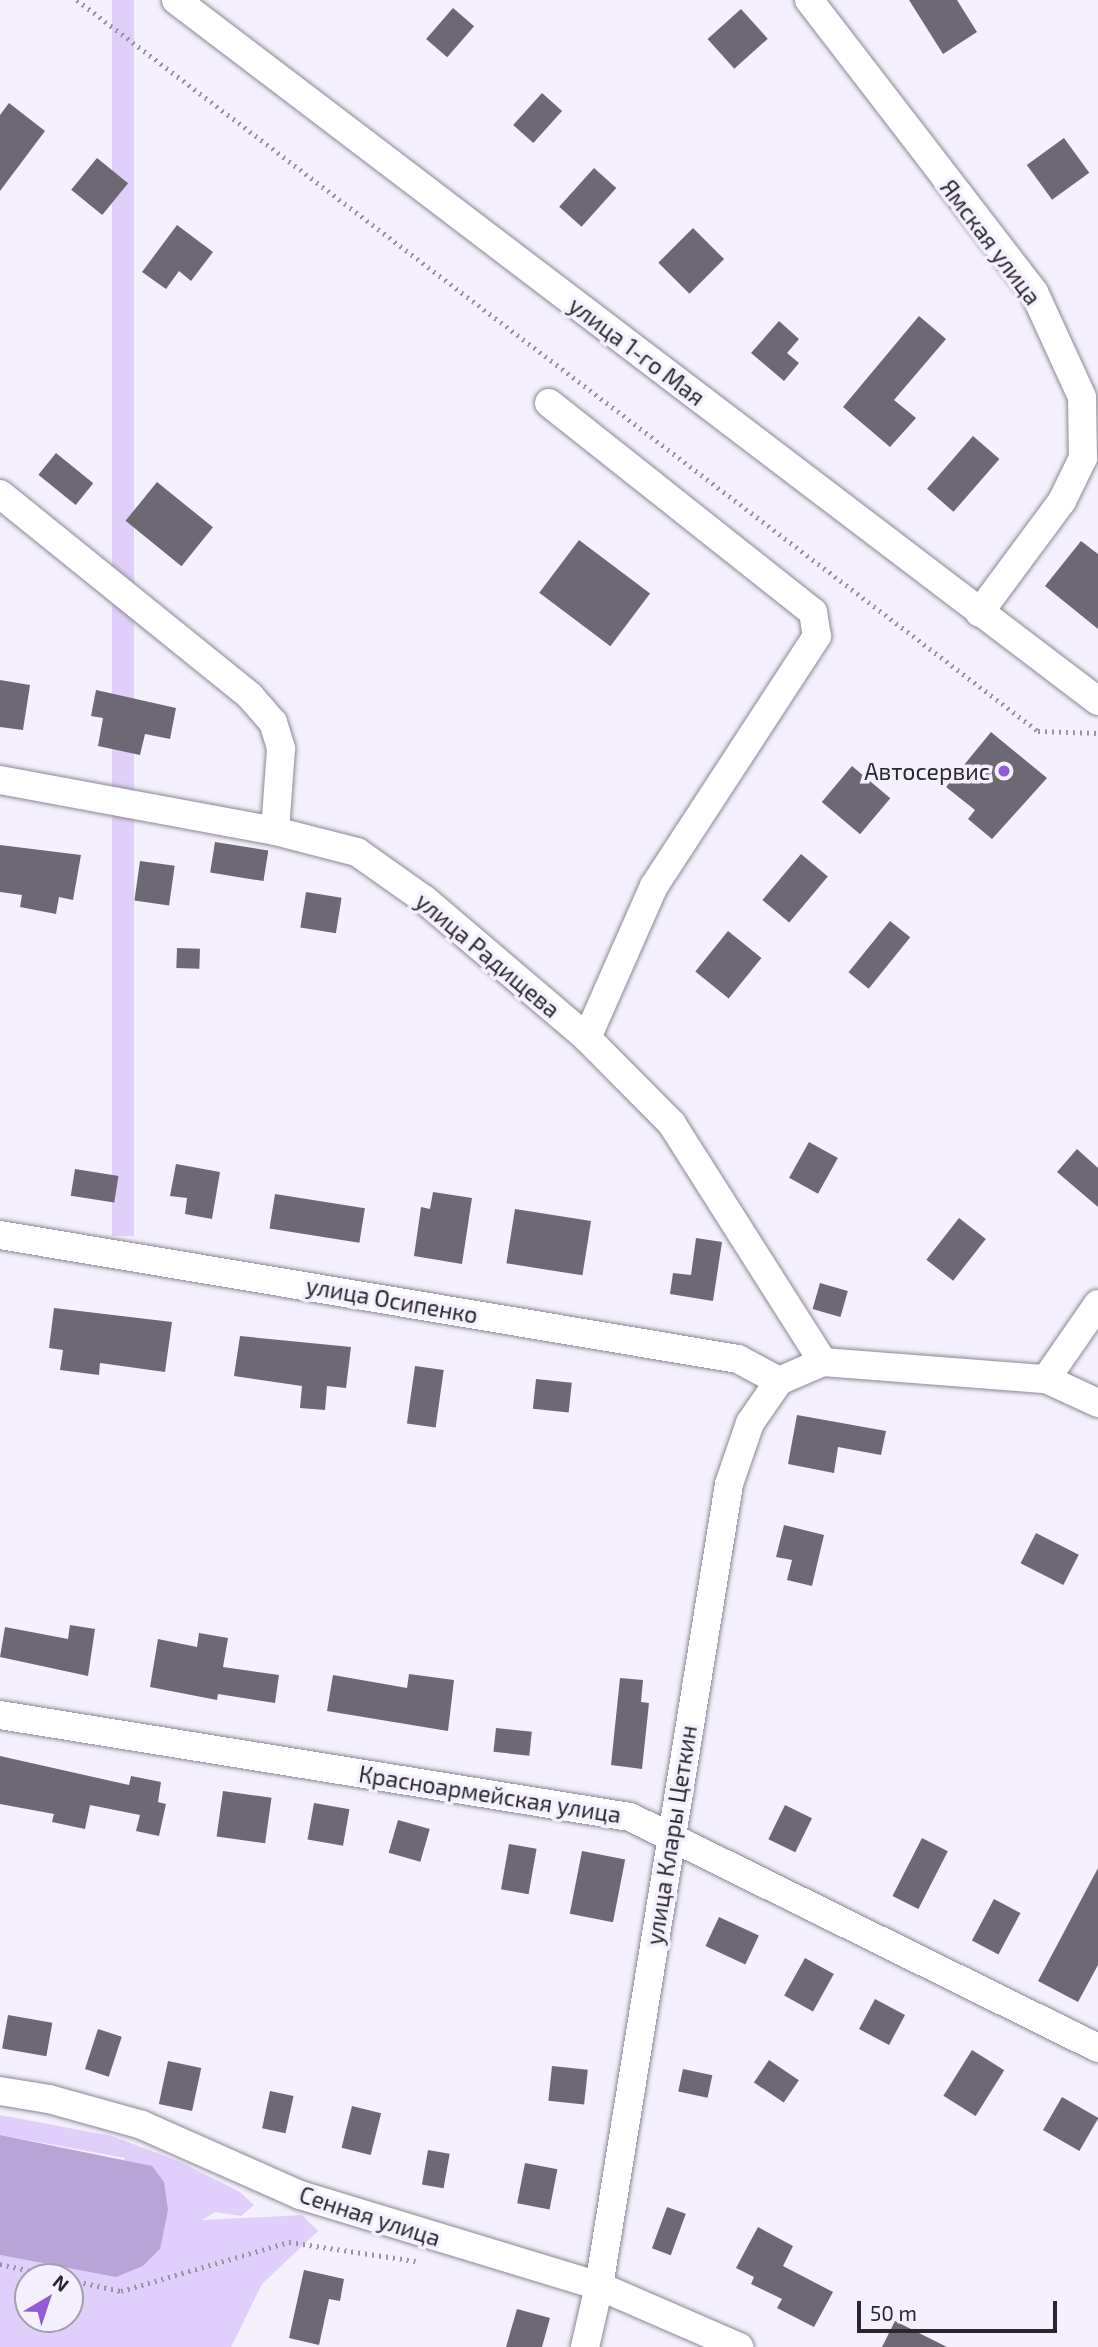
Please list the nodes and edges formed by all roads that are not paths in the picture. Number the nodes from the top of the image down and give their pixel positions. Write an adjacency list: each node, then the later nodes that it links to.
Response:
1 (176, 0): 5 (street, улица 1-го Мая)
2 (809, 0): 5 (street, Ямская улица)
3 (549, 402): 9 (street)
4 (0, 494): 8 (street)
5 (979, 612): 6 (street, улица 1-го Мая)
6 (1098, 701)
7 (0, 780): 8 (street, улица Радищева)
8 (275, 831): 9 (street, улица Радищева)
9 (587, 1038): 12 (street, улица Радищева)
10 (0, 1235): 14 (street, улица Осипенко)
11 (1098, 1304): 13 (street)
12 (823, 1362): 13 (street); 14 (street)
13 (1046, 1379): 15 (street)
14 (779, 1381): 17 (street, улица Клары Цеткин)
15 (1098, 1403)
16 (0, 1715): 17 (street, Красноармейская улица)
17 (670, 1836): 18 (street, Красноармейская улица); 20 (street, улица Клары Цеткин)
18 (1096, 2042)
19 (0, 2091): 20 (street, Сенная улица)
20 (599, 2286): 21 (street, улица Клары Цеткин); 22 (street, Сенная улица)
21 (585, 2347)
22 (739, 2347)

